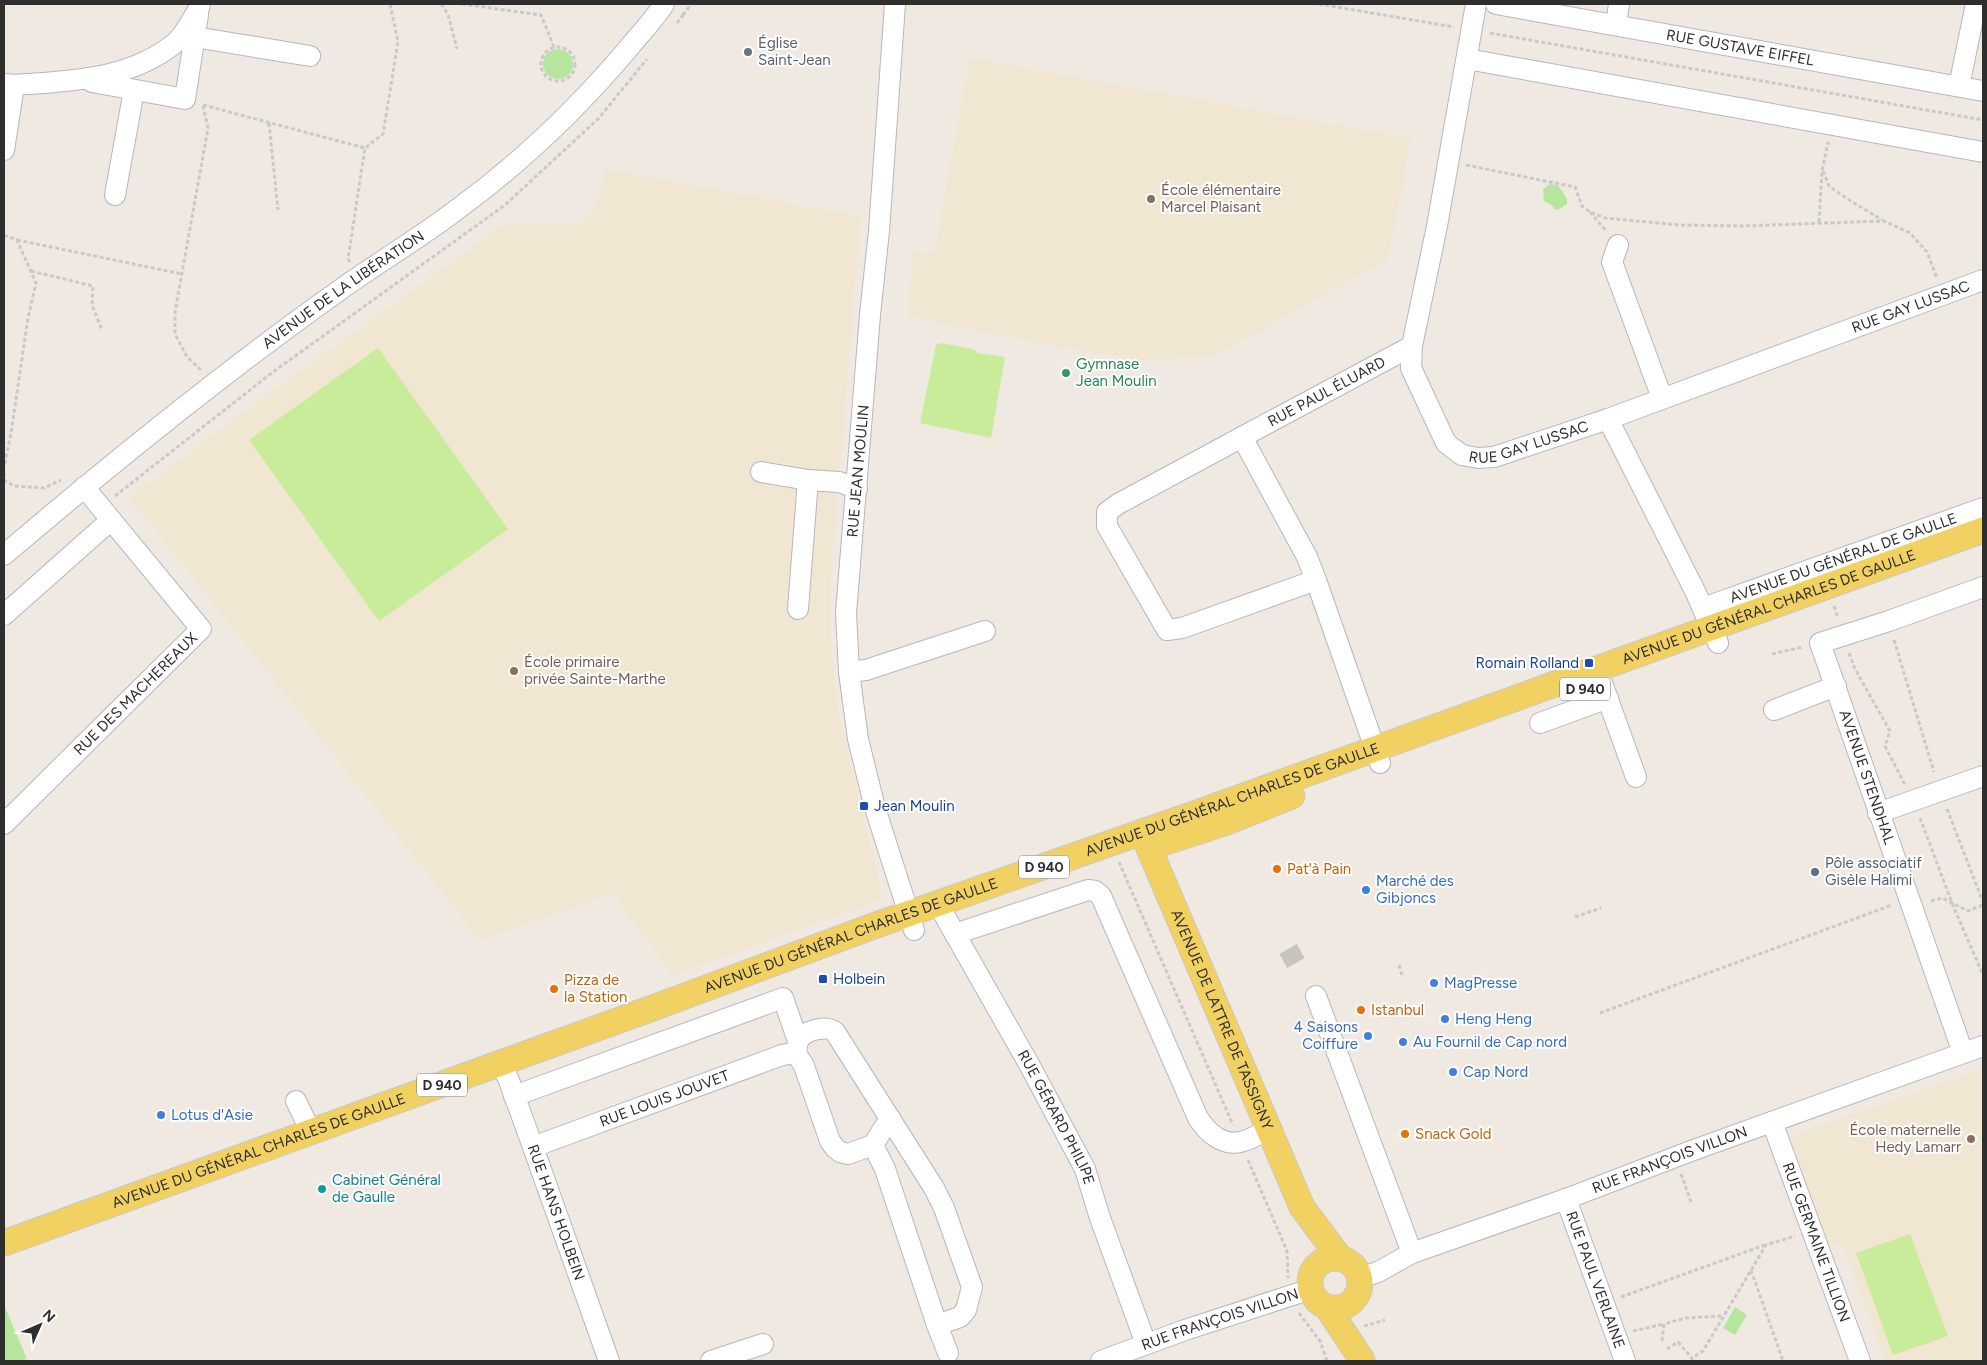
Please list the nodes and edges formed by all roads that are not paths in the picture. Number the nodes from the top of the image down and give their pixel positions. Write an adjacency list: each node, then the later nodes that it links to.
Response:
1 (664, 4): 28 (street, AVENUE DE LA LIBÉRATION)
2 (895, 4): 29 (street, RUE JEAN MOULIN)
3 (1476, 4): 11 (street, RUE GAY LUSSAC)
4 (1496, 4): 8 (street, RUE GUSTAVE EIFFEL)
5 (1619, 4): 8 (street)
6 (1976, 4): 14 (street)
7 (200, 6): 9 (street); 12 (street)
8 (1616, 24): 14 (street, RUE GUSTAVE EIFFEL)
9 (195, 37): 10 (street); 15 (street)
10 (310, 56)
11 (1467, 59): 18 (street); 22 (street, RUE GAY LUSSAC)
12 (82, 80): 13 (street); 15 (street)
13 (9, 85): 17 (street)
14 (1959, 86): 16 (street, RUE GUSTAVE EIFFEL)
15 (134, 90): 19 (street)
16 (1983, 91)
17 (4, 150)
18 (1983, 152)
19 (116, 194)
20 (1618, 245): 23 (street)
21 (1983, 280): 23 (street, RUE GAY LUSSAC)
22 (1412, 346): 24 (street, RUE GAY LUSSAC); 25 (street, RUE PAUL ÉLUARD)
23 (1662, 398): 24 (street, RUE GAY LUSSAC)
24 (1608, 418): 39 (street)
25 (1242, 437): 35 (street); 35 (street, RUE PAUL ÉLUARD)
26 (761, 472): 27 (street)
27 (808, 480): 29 (street); 37 (street)
28 (76, 482): 31 (street, RUE DES MACHEREAUX); 34 (street, AVENUE DE LA LIBÉRATION)
29 (857, 488): 41 (street, RUE JEAN MOULIN)
30 (1983, 508): 39 (street, AVENUE DU GÉNÉRAL DE GAULLE)
31 (106, 514): 38 (street); 50 (street, RUE DES MACHEREAUX)
32 (1983, 530): 39 (main road, AVENUE DU GÉNÉRAL CHARLES DE GAULLE / D 940)
33 (1983, 547): 39 (main road, AVENUE DU GÉNÉRAL CHARLES DE GAULLE / D 940)
34 (4, 555)
35 (1316, 580): 46 (street)
36 (1983, 587): 42 (street, AVENUE STENDHAL)
37 (798, 609)
38 (4, 615)
39 (1711, 627): 43 (main road, AVENUE DU GÉNÉRAL CHARLES DE GAULLE / D 940); 46 (main road, AVENUE DU GÉNÉRAL CHARLES DE GAULLE / D 940)
40 (985, 631): 41 (street)
41 (849, 672): 53 (street, RUE JEAN MOULIN)
42 (1836, 686): 44 (street); 49 (street, AVENUE STENDHAL)
43 (1605, 690): 45 (street); 46 (main road, AVENUE DU GÉNÉRAL CHARLES DE GAULLE / D 940); 48 (street)
44 (1774, 710)
45 (1540, 723)
46 (1377, 756): 51 (main road, AVENUE DU GÉNÉRAL CHARLES DE GAULLE / D 940)
47 (1983, 776): 49 (street)
48 (1636, 777)
49 (1878, 813): 57 (street, AVENUE STENDHAL)
50 (4, 824)
51 (1146, 840): 52 (main road, AVENUE DU GÉNÉRAL CHARLES DE GAULLE / D 940); 52 (main road, AVENUE DU GÉNÉRAL CHARLES DE GAULLE / D 940); 62 (main road, AVENUE DE LATTRE DE TASSIGNY)
52 (946, 919): 53 (main road, AVENUE DU GÉNÉRAL CHARLES DE GAULLE / D 940); 62 (street); 76 (street, RUE GÉRARD PHILIPE)
53 (912, 922): 58 (main road, AVENUE DU GÉNÉRAL CHARLES DE GAULLE / D 940)
54 (1316, 996): 69 (street)
55 (1983, 1046): 57 (street, RUE FRANÇOIS VILLON)
56 (797, 1047): 58 (street); 60 (street, RUE LOUIS JOUVET); 64 (street); 65 (street, RUE LOUIS JOUVET)
57 (1963, 1053): 61 (street, RUE FRANÇOIS VILLON)
58 (507, 1079): 63 (main road, AVENUE DU GÉNÉRAL CHARLES DE GAULLE / D 940); 65 (street, RUE HANS HOLBEIN); 71 (main road, AVENUE DU GÉNÉRAL CHARLES DE GAULLE / D 940)
59 (296, 1102): 63 (street)
60 (890, 1118): 64 (street); 74 (street, RUE LOUIS JOUVET)
61 (1772, 1122): 66 (street, RUE FRANÇOIS VILLON); 83 (street, RUE GERMAINE TILLION)
62 (1269, 1130): 67 (main road, AVENUE DE LATTRE DE TASSIGNY)
63 (311, 1132): 68 (main road, AVENUE DU GÉNÉRAL CHARLES DE GAULLE / D 940)
64 (873, 1145): 74 (street)
65 (533, 1147): 78 (street, RUE HANS HOLBEIN)
66 (1566, 1199): 69 (street, RUE FRANÇOIS VILLON); 82 (street, RUE PAUL VERLAINE)
67 (1302, 1207): 70 (main road, AVENUE DE LATTRE DE TASSIGNY); 73 (main road, AVENUE DE LATTRE DE TASSIGNY)
68 (4, 1243)
69 (1412, 1253): 72 (street, RUE FRANÇOIS VILLON)
70 (1340, 1258): 72 (main road); 73 (main road)
71 (4, 1260)
72 (1357, 1289): 73 (main road); 79 (main road, AVENUE DE LATTRE DE TASSIGNY)
73 (1311, 1290): 76 (street, RUE FRANÇOIS VILLON); 79 (main road, AVENUE DE LATTRE DE TASSIGNY)
74 (937, 1325): 77 (street)
75 (763, 1344): 80 (street)
76 (1146, 1344): 81 (street, RUE FRANÇOIS VILLON)
77 (948, 1353)
78 (603, 1358)
79 (1363, 1360)
80 (711, 1361)
81 (1101, 1361)
82 (1625, 1361)
83 (1860, 1361)

